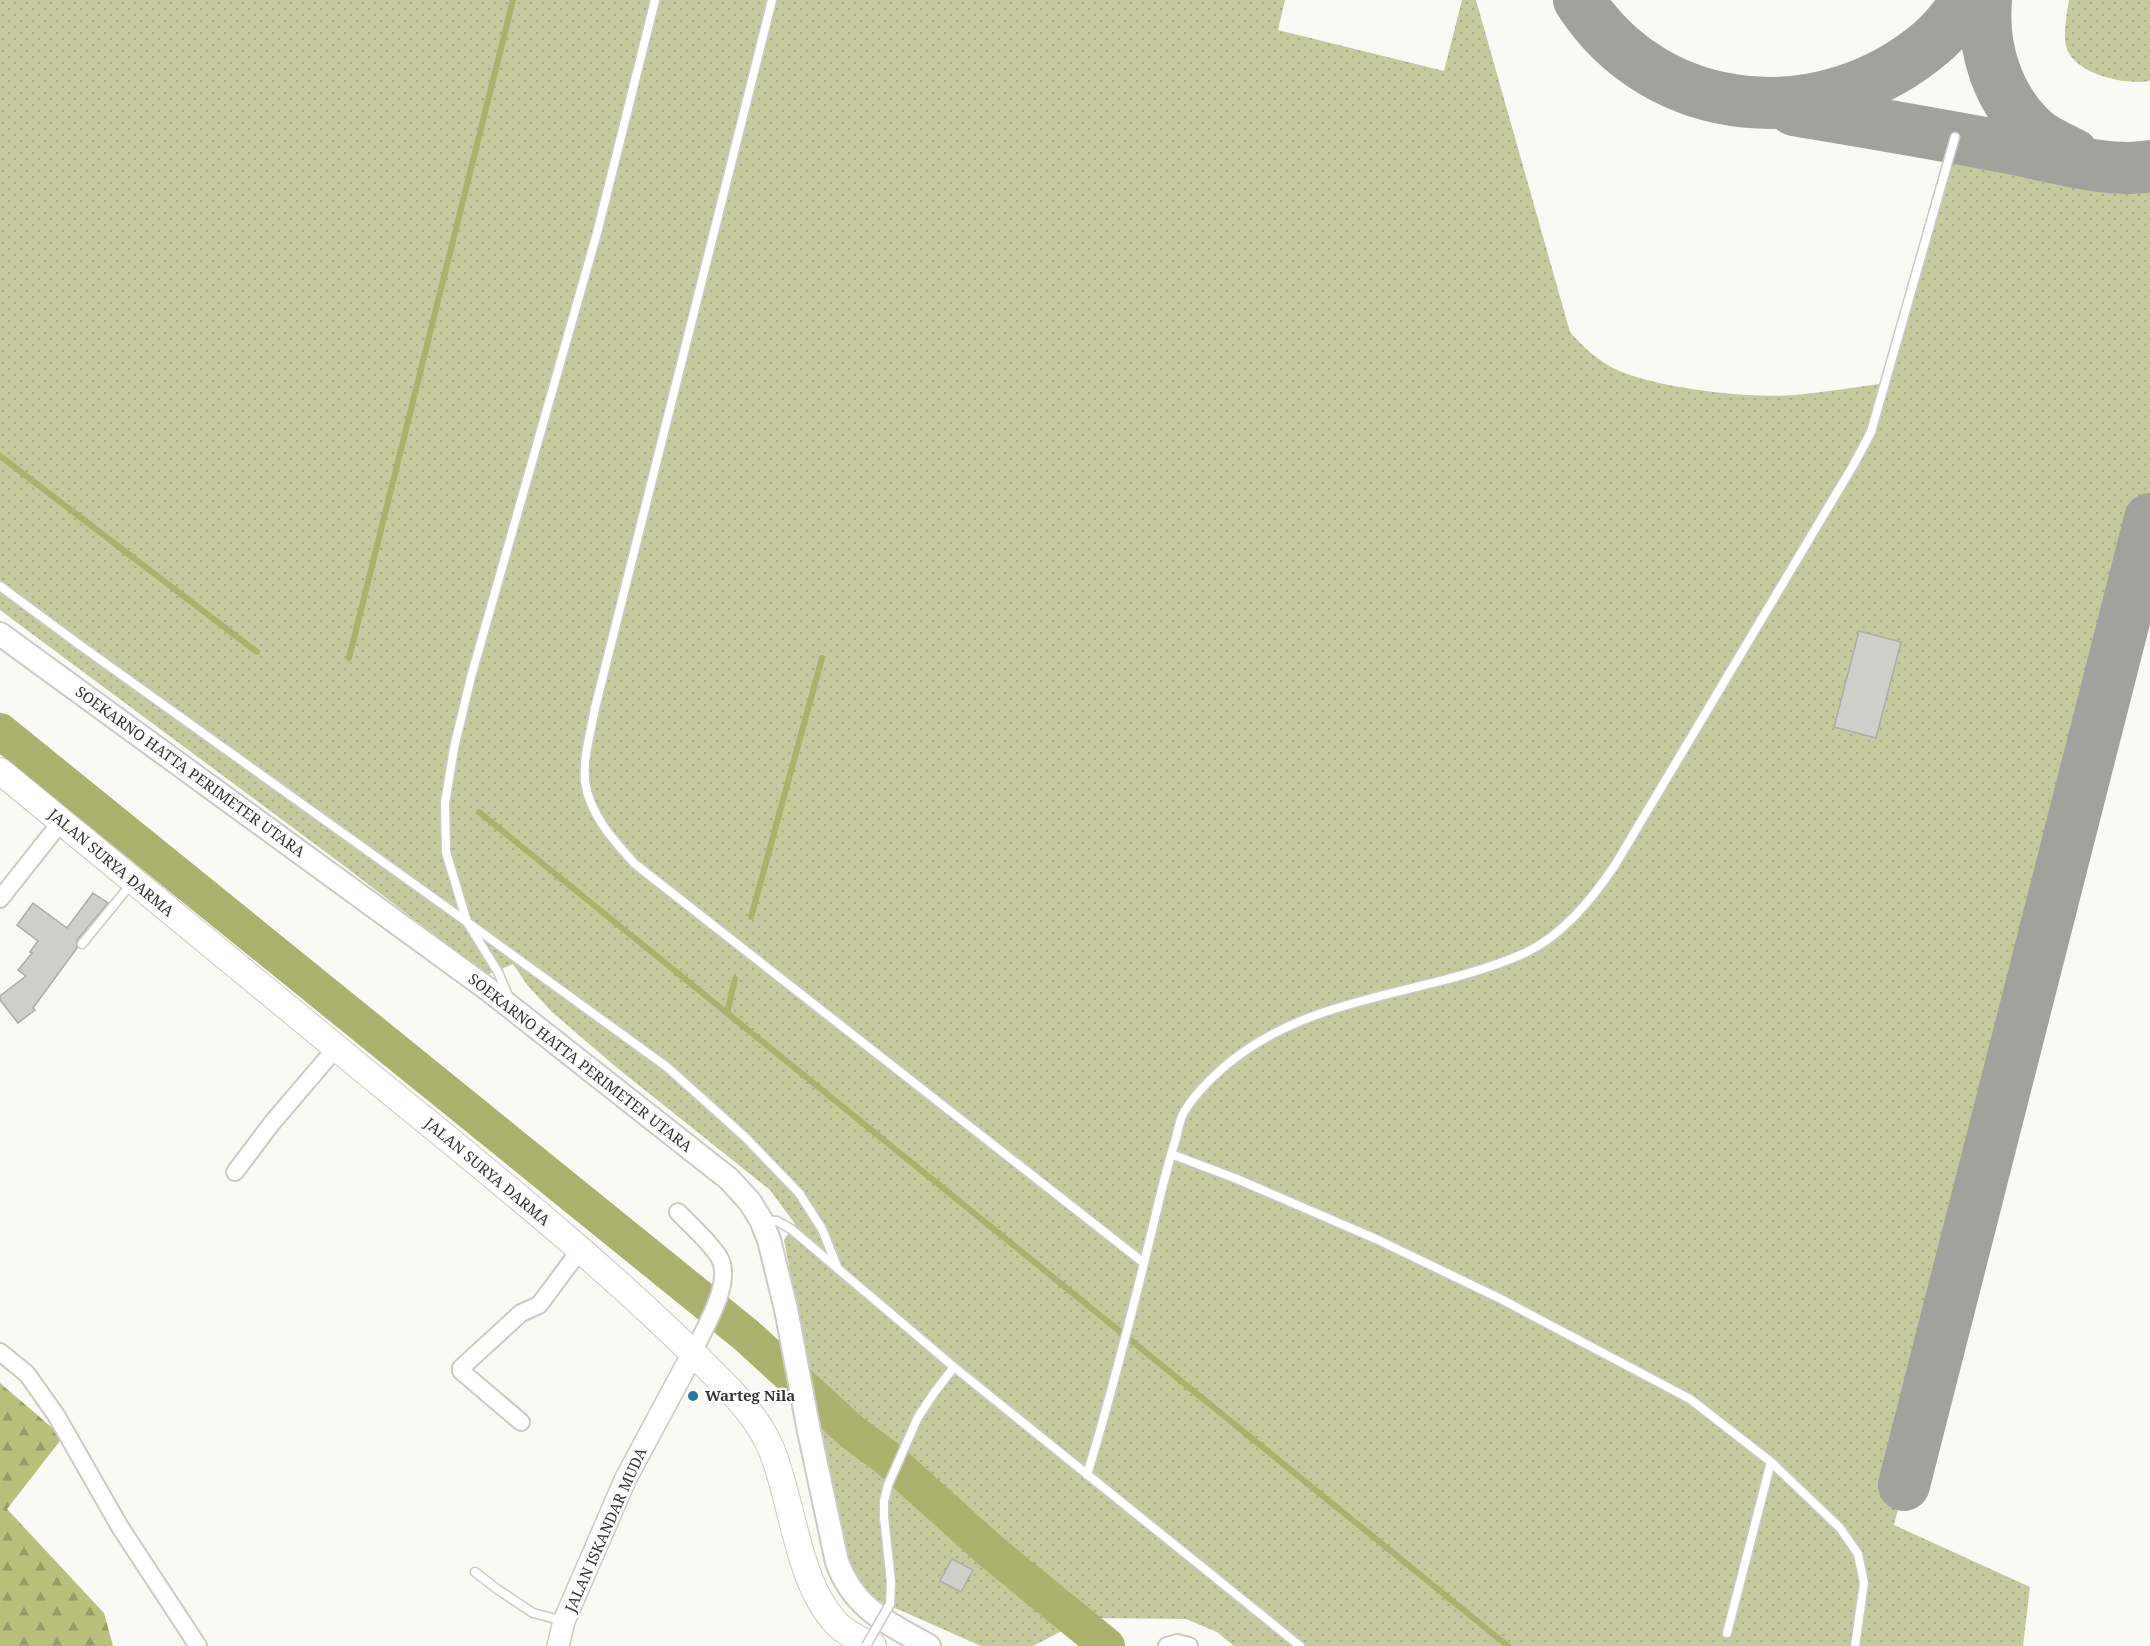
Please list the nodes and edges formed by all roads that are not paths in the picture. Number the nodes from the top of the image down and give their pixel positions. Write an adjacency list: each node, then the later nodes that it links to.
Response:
1 (655, 0): 10 (lane)
2 (772, 0): 19 (lane)
3 (1955, 137): 14 (lane)
4 (0, 586): 10 (lane)
5 (0, 634): 12 (main road, SOEKARNO HATTA PERIMETER UTARA)
6 (0, 771): 7 (main road, JALAN SURYA DARMA)
7 (61, 822): 8 (main road, JALAN SURYA DARMA); 9 (street)
8 (133, 881): 11 (lane); 13 (main road, JALAN SURYA DARMA)
9 (0, 899)
10 (467, 922): 12 (lane); 20 (lane)
11 (82, 944)
12 (514, 1009): 17 (main road, SOEKARNO HATTA PERIMETER UTARA)
13 (336, 1048): 15 (street); 18 (main road, JALAN SURYA DARMA)
14 (1171, 1154): 19 (lane); 25 (lane)
15 (235, 1172)
16 (678, 1212): 22 (street)
17 (761, 1220): 20 (lane); 34 (main road, SOEKARNO HATTA PERIMETER UTARA)
18 (580, 1250): 22 (main road, JALAN SURYA DARMA); 24 (street)
19 (1144, 1263): 26 (lane)
20 (838, 1269): 23 (lane)
21 (0, 1352): 30 (street)
22 (693, 1353): 28 (street, JALAN ISKANDAR MUDA); 33 (main road, JALAN SURYA DARMA)
23 (954, 1367): 26 (lane); 32 (lane, bridge)
24 (521, 1422)
25 (1771, 1462): 29 (lane); 36 (lane)
26 (1087, 1475): 35 (lane)
27 (475, 1572): 28 (lane)
28 (564, 1621): 31 (street, JALAN ISKANDAR MUDA)
29 (1727, 1633)
30 (198, 1646)
31 (558, 1646)
32 (866, 1646)
33 (873, 1646)
34 (929, 1646)
35 (1300, 1646)
36 (1855, 1646)

